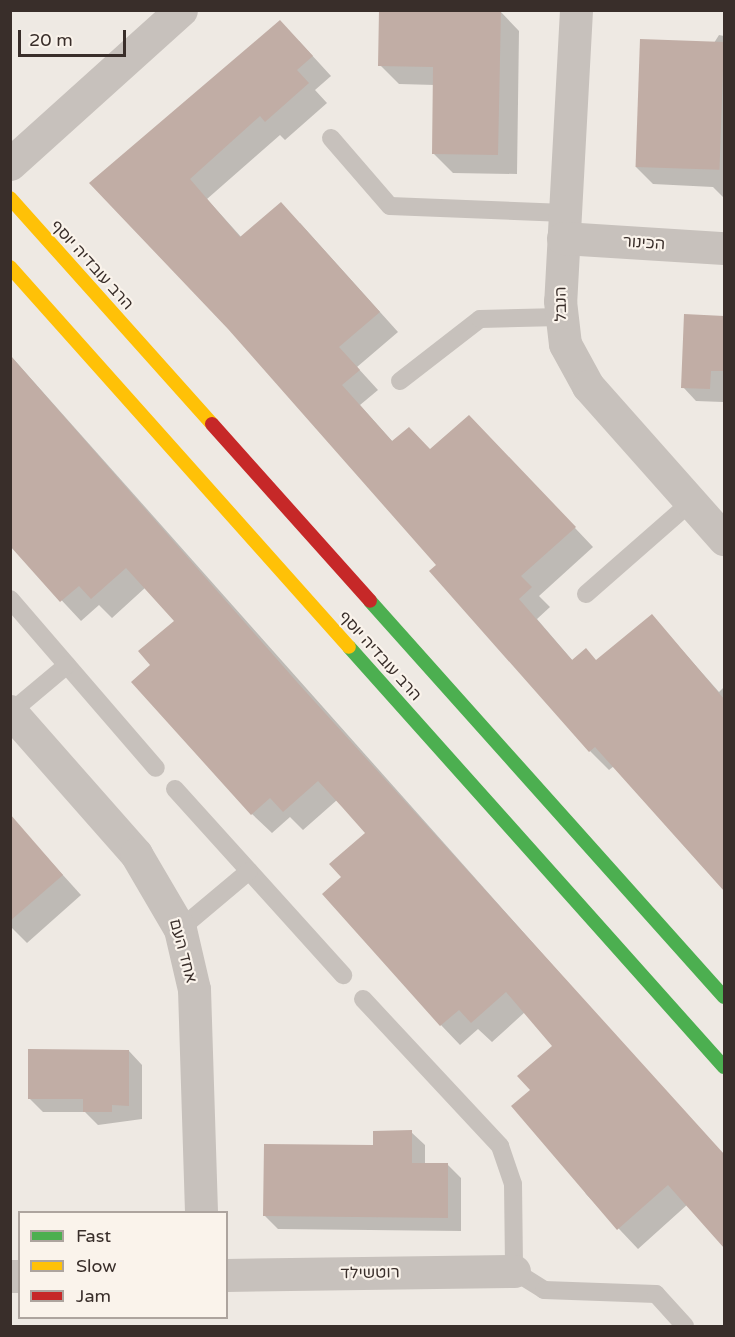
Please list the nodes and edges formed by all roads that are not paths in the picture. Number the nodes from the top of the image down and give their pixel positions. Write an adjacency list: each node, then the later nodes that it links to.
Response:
1 (181, 10): 4 (street)
2 (576, 10): 6 (street, הנבל)
3 (331, 138): 6 (lane)
4 (10, 164)
5 (10, 198): 22 (street, הרב עובדיה יוסף)
6 (564, 225): 7 (street, הכינור); 9 (street, הנבל)
7 (724, 248)
8 (10, 267): 24 (street, הרב עובדיה יוסף)
9 (560, 317): 10 (lane); 11 (street, הנבל)
10 (399, 381)
11 (691, 502): 12 (street, הנבל); 13 (lane)
12 (724, 539)
13 (586, 594)
14 (10, 600): 15 (lane)
15 (67, 665): 16 (lane); 17 (lane)
16 (11, 712): 20 (street, אחד העם)
17 (156, 768)
18 (175, 789): 19 (lane)
19 (249, 872): 20 (lane); 21 (lane)
20 (180, 929): 25 (street, אחד העם)
21 (343, 975)
22 (724, 997)
23 (363, 999): 26 (lane)
24 (724, 1067)
25 (201, 1211)
26 (514, 1271): 27 (street, רוטשילד); 28 (lane)
27 (228, 1275)
28 (685, 1326)

